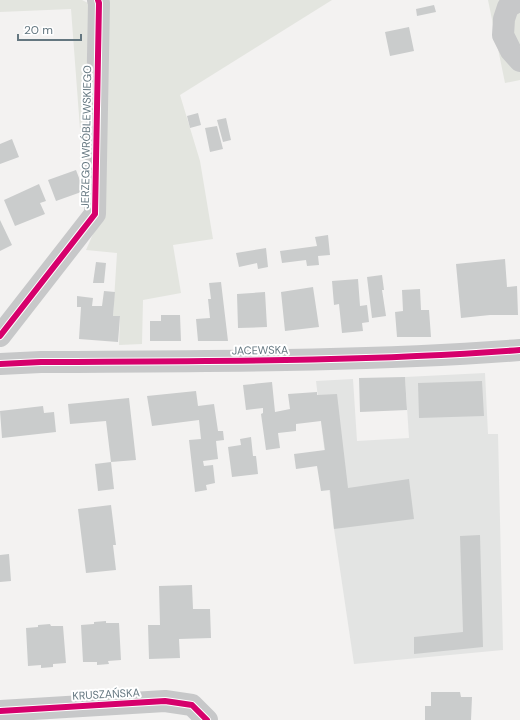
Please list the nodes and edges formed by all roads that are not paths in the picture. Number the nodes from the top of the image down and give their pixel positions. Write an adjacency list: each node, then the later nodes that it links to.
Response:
1 (520, 0): 3 (street)
2 (98, 2): 4 (street, JERZEGO WRÓBLEWSKIEGO)
3 (520, 61)
4 (0, 336)
5 (520, 350): 6 (street, JACEWSKA)
6 (0, 364)
7 (0, 710): 8 (street, KRUSZAŃSKA)
8 (207, 720)

